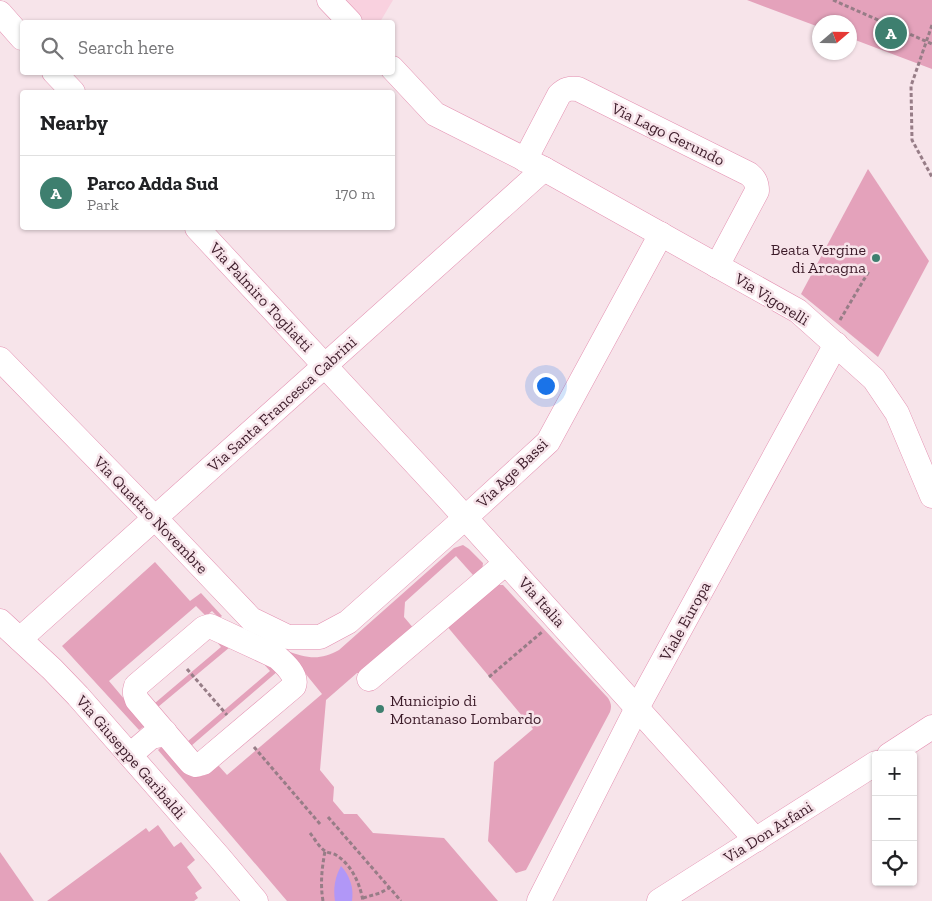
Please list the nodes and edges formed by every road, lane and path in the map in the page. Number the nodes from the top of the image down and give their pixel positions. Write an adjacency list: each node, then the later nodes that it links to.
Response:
1 (330, 0): 4 (street)
2 (833, 0): 7 (path)
3 (0, 13): 6 (street)
4 (348, 20)
5 (932, 25): 7 (path)
6 (20, 36)
7 (926, 41): 8 (path); 13 (path)
8 (932, 44)
9 (395, 71): 12 (street, Via Vigorelli)
10 (57, 75): 11 (street)
11 (71, 90)
12 (535, 164): 15 (street, Via Vigorelli); 16 (street, Via Lago Gerundo); 20 (street, Via Santa Francesca Cabrini)
13 (932, 177)
14 (199, 230): 20 (street, Via Palmiro Togliatti)
15 (661, 234): 16 (street, Via Vigorelli); 23 (street, Via Age Bassi)
16 (717, 266): 18 (street, Via Vigorelli)
17 (869, 271): 18 (path)
18 (832, 341): 21 (street, Via Vigorelli); 33 (street, Viale Europa)
19 (0, 359): 22 (street, Via Quattro Novembre)
20 (325, 366): 22 (street, Via Santa Francesca Cabrini); 23 (street, Via Italia)
21 (932, 496)
22 (155, 518): 25 (street, Via Quattro Novembre); 30 (street, Via Santa Francesca Cabrini)
23 (465, 518): 24 (street, Via Italia); 29 (street, Via Age Bassi)
24 (506, 563): 26 (street, Via Italia); 32 (street)
25 (241, 609): 28 (street); 29 (street, Via Quattro Novembre)
26 (557, 619): 31 (path); 33 (street, Via Italia)
27 (0, 621): 30 (street, Via Giuseppe Garibaldi)
28 (214, 628): 35 (street); 35 (street)
29 (320, 638)
30 (20, 639): 37 (street, Via Giuseppe Garibaldi)
31 (489, 677)
32 (369, 679)
33 (638, 708): 41 (street, Via Italia); 48 (street, Viale Europa)
34 (932, 727): 36 (street)
35 (165, 732): 37 (street)
36 (895, 751)
37 (130, 756): 45 (street, Via Giuseppe Garibaldi)
38 (872, 766): 41 (street, Via Don Arfani)
39 (328, 817): 43 (path)
40 (310, 833): 42 (path)
41 (756, 840): 49 (street, Via Don Arfani)
42 (325, 850): 44 (path); 46 (path)
43 (390, 888): 44 (path); 47 (path)
44 (363, 900)
45 (256, 901)
46 (323, 901)
47 (401, 901)
48 (539, 901)
49 (659, 901)

